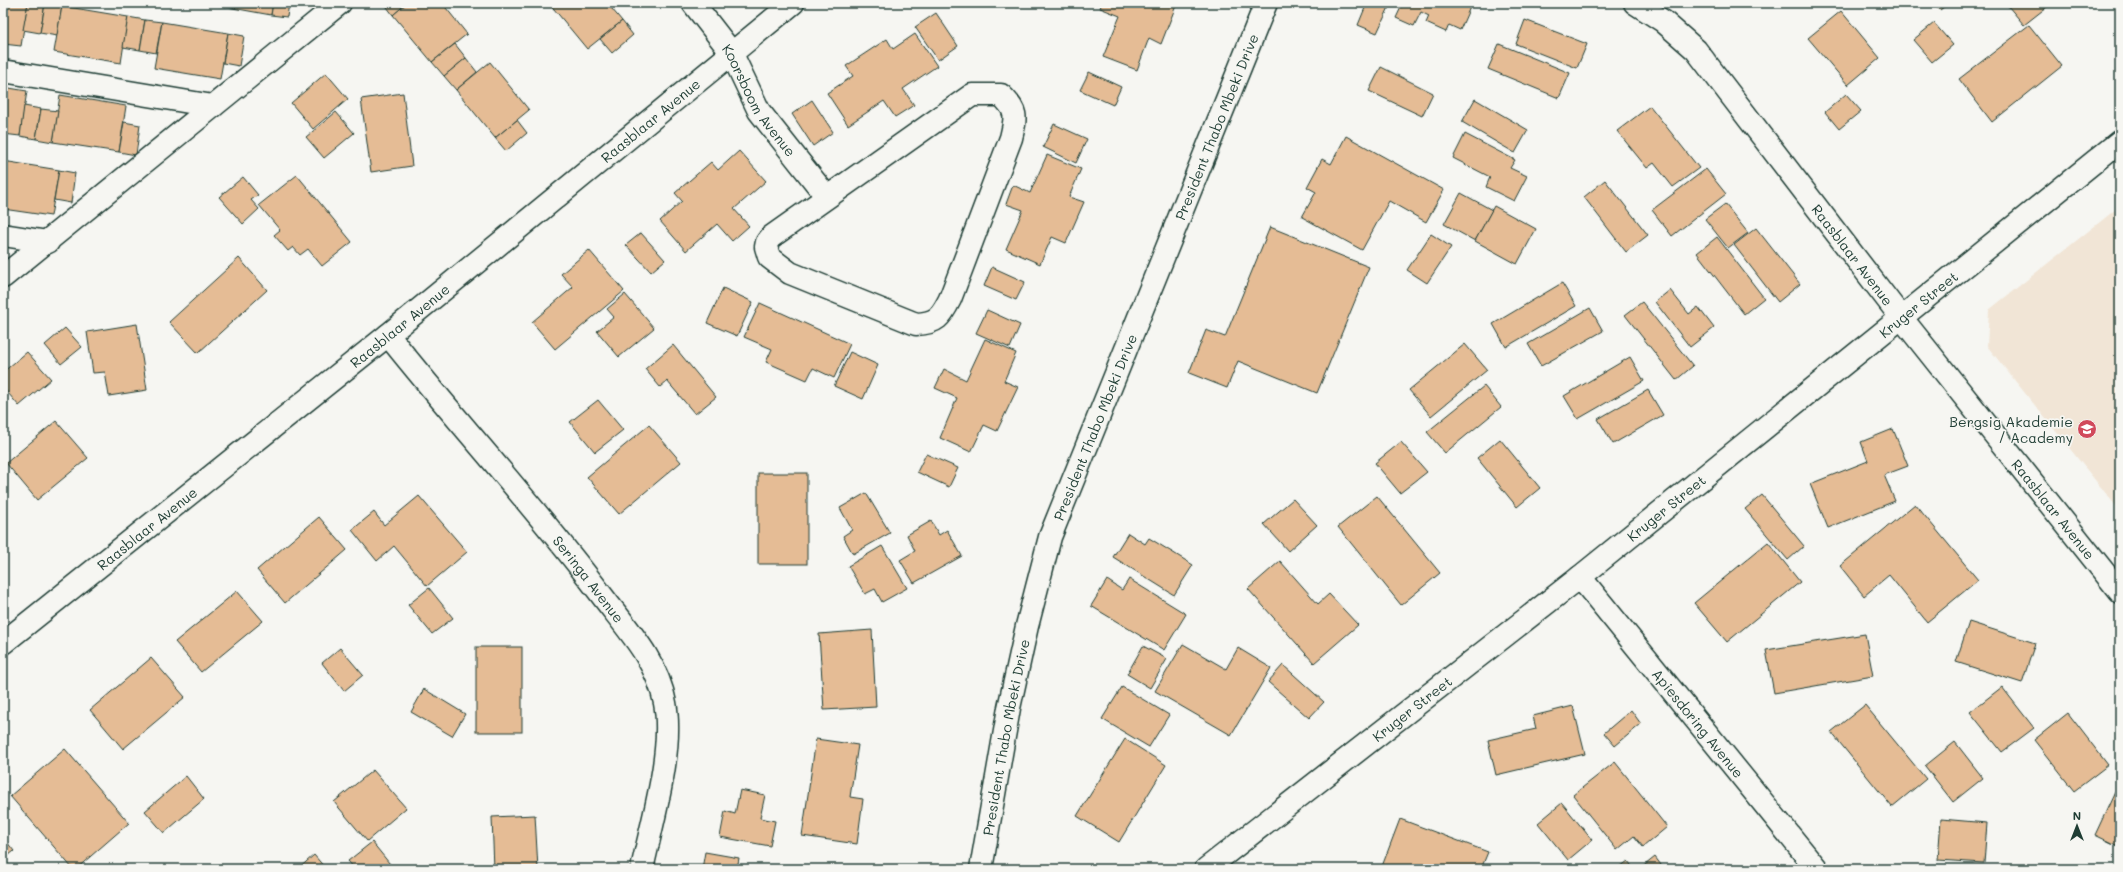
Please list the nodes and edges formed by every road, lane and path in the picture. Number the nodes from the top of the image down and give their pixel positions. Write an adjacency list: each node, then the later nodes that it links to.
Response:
1 (340, 3): 8 (street)
2 (693, 3): 6 (street, Koorsboom Avenue)
3 (793, 3): 6 (street, Raasblaar Avenue)
4 (1266, 3): 21 (street, President Thabo Mbeki Drive)
5 (1635, 3): 14 (street, Raasblaar Avenue)
6 (731, 52): 10 (street, Koorsboom Avenue); 15 (street, Raasblaar Avenue)
7 (3, 71): 8 (street)
8 (213, 106): 12 (street)
9 (2120, 141): 14 (street, Kruger Street)
10 (827, 197): 10 (street)
11 (3, 235): 12 (street)
12 (48, 242): 13 (street)
13 (3, 277)
14 (1900, 316): 16 (street, Kruger Street); 17 (street, Raasblaar Avenue)
15 (388, 335): 18 (street, Raasblaar Avenue); 20 (street, Seringa Avenue)
16 (1580, 577): 19 (street, Kruger Street); 22 (street, Apiesdoring Avenue)
17 (2120, 592)
18 (3, 643)
19 (1215, 867)
20 (642, 869)
21 (981, 869)
22 (1817, 869)

